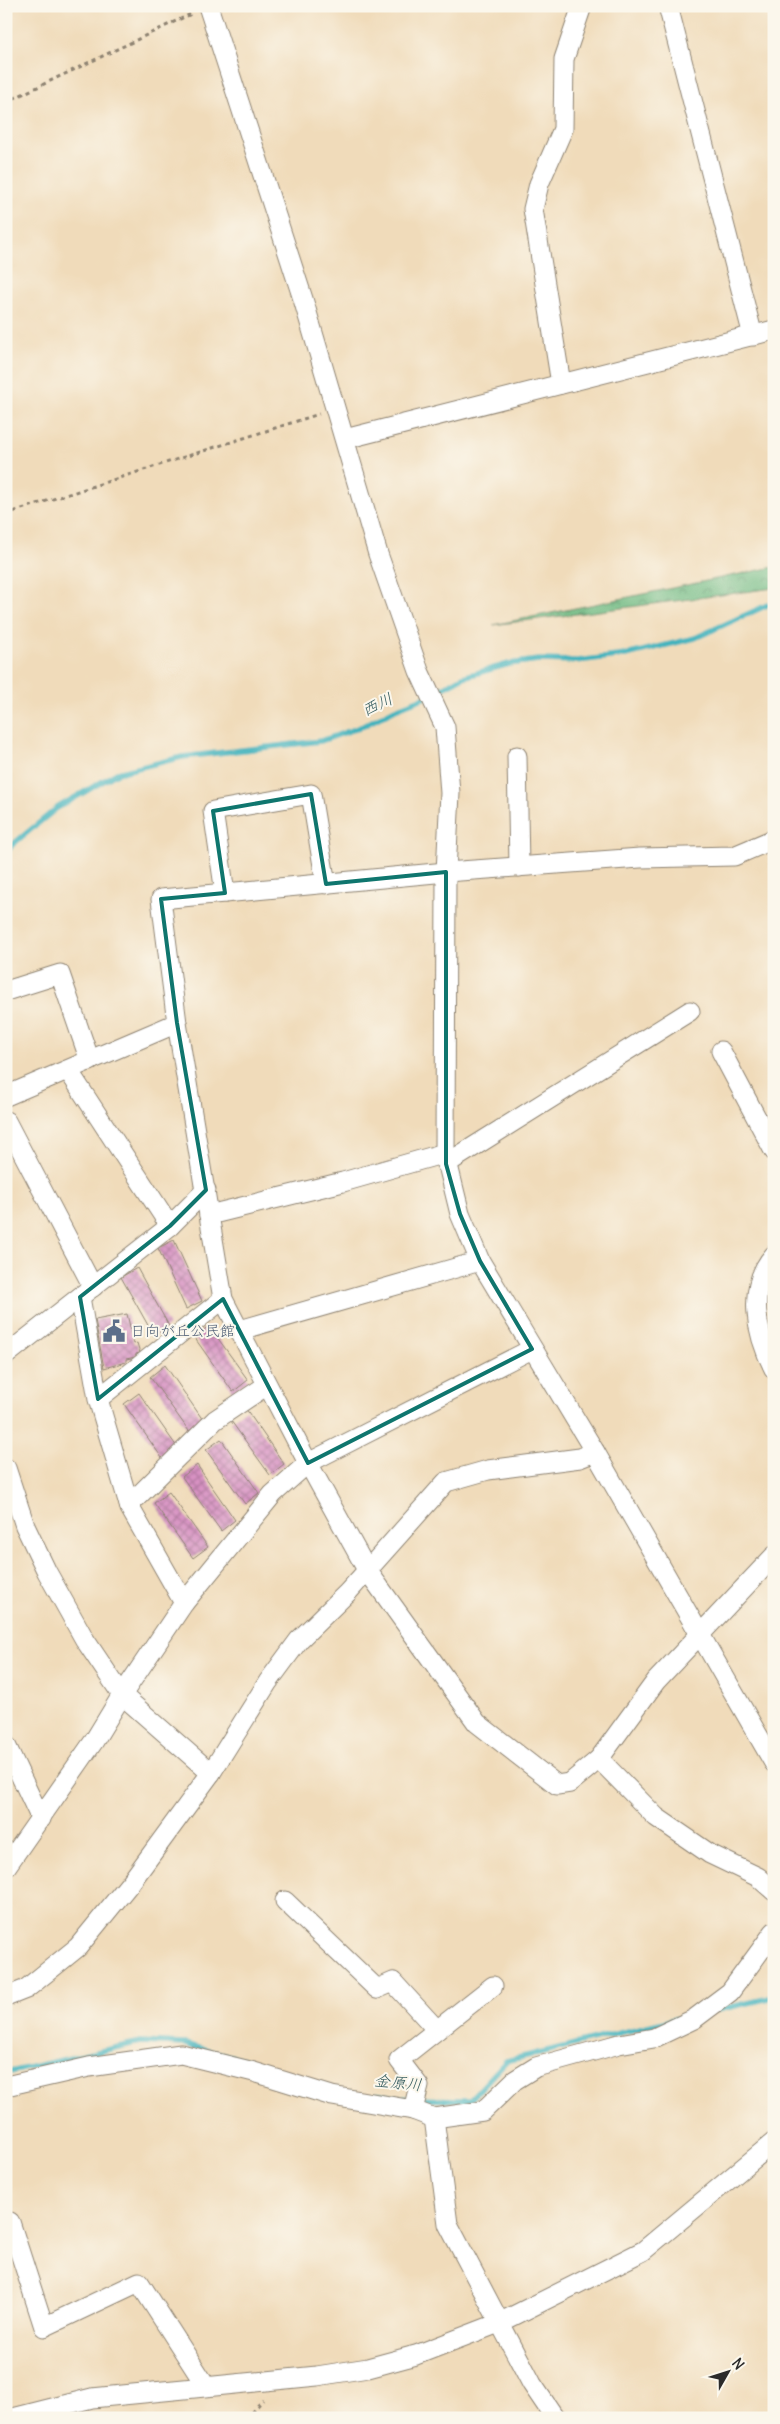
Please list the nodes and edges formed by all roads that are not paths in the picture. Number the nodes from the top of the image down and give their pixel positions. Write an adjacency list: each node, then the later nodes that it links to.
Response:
1 (582, 6): 6 (street)
2 (668, 6): 5 (street)
3 (203, 8): 7 (street)
4 (774, 330): 5 (street)
5 (753, 336): 6 (street)
6 (561, 384): 7 (street)
7 (345, 439): 11 (street)
8 (517, 756): 10 (street)
9 (774, 839): 10 (street)
10 (519, 867): 11 (street)
11 (446, 872): 12 (street); 23 (street)
12 (326, 884): 13 (street); 13 (street)
13 (225, 893): 16 (street)
14 (6, 991): 18 (street)
15 (690, 1011): 23 (street)
16 (177, 1024): 18 (street); 24 (street)
17 (721, 1051): 22 (street)
18 (90, 1061): 19 (street)
19 (68, 1070): 20 (street); 26 (street)
20 (6, 1096)
21 (6, 1121): 29 (street)
22 (774, 1151)
23 (446, 1158): 25 (street); 28 (street)
24 (206, 1190): 25 (street); 26 (street)
25 (209, 1215): 30 (street)
26 (170, 1226): 29 (street)
27 (774, 1255): 34 (street)
28 (480, 1261): 31 (street); 32 (street)
29 (87, 1292): 33 (street); 36 (street)
30 (223, 1300): 31 (street); 36 (street)
31 (240, 1330): 35 (street)
32 (532, 1349): 37 (street); 38 (street)
33 (6, 1355)
34 (774, 1369)
35 (267, 1385): 38 (street); 40 (street)
36 (98, 1399): 40 (street)
37 (595, 1452): 42 (street); 44 (street)
38 (308, 1463): 42 (street); 43 (street)
39 (6, 1468): 45 (street)
40 (129, 1505): 43 (street)
41 (774, 1556): 44 (street)
42 (367, 1570): 47 (street); 49 (street)
43 (184, 1603): 45 (street)
44 (700, 1635): 47 (street); 48 (street)
45 (122, 1695): 49 (street); 50 (street)
46 (6, 1744): 50 (street)
47 (599, 1759): 52 (street)
48 (774, 1763)
49 (211, 1773): 56 (street)
50 (41, 1819): 51 (street)
51 (6, 1868)
52 (774, 1891)
53 (285, 1901): 57 (street)
54 (774, 1932): 60 (street)
55 (493, 1986): 57 (street)
56 (6, 1997)
57 (436, 2030): 59 (street)
58 (6, 2086): 59 (street)
59 (413, 2110): 60 (street)
60 (434, 2118): 63 (street)
61 (774, 2142): 63 (street)
62 (6, 2223): 64 (street)
63 (499, 2323): 64 (street); 66 (street)
64 (206, 2386): 65 (street)
65 (13, 2418)
66 (556, 2418)

